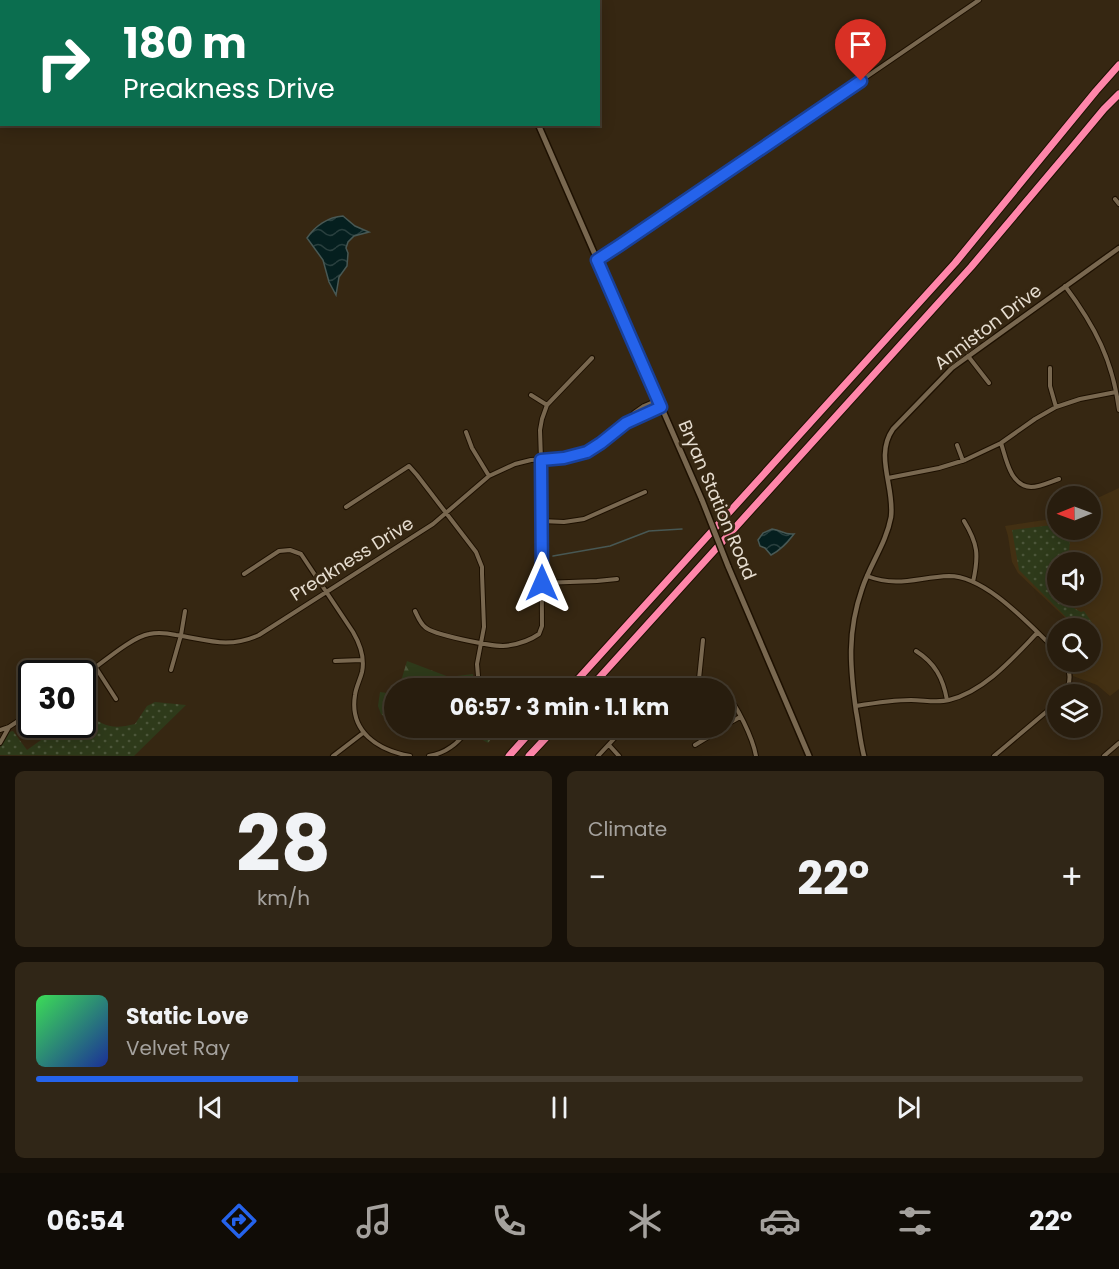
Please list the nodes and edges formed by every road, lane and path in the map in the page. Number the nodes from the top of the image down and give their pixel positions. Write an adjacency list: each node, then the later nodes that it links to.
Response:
1 (979, 0): 8 (street)
2 (1119, 65): 54 (highway)
3 (1119, 94): 55 (highway)
4 (539, 126): 8 (main road, Bryan Station Road)
5 (1115, 199): 6 (street)
6 (1119, 204)
7 (1118, 250): 9 (street, Anniston Drive)
8 (597, 260): 16 (main road, Bryan Station Road)
9 (1065, 286): 10 (street, Anniston Drive); 14 (street)
10 (968, 356): 13 (street); 28 (street, Anniston Drive)
11 (592, 358): 17 (street)
12 (1050, 368): 19 (street)
13 (989, 383)
14 (1116, 392): 19 (street); 20 (street)
15 (531, 395): 17 (street)
16 (658, 400): 18 (main road, Bryan Station Road); 21 (street, Preakness Drive)
17 (547, 405): 25 (street)
18 (661, 407): 21 (street, Preakness Drive); 85 (main road, Bryan Station Road, bridge)
19 (1056, 407): 23 (street)
20 (1119, 410)
21 (626, 423): 25 (street, Preakness Drive)
22 (466, 432): 27 (street)
23 (1000, 443): 26 (street); 29 (street)
24 (957, 445): 26 (street)
25 (541, 460): 27 (street, Preakness Drive); 33 (street)
26 (963, 461): 28 (street)
27 (489, 476): 32 (street, Preakness Drive)
28 (888, 478): 36 (street, Anniston Drive)
29 (1059, 479)
30 (645, 492): 33 (street)
31 (346, 507): 32 (street)
32 (446, 512): 40 (street, Preakness Drive); 47 (street)
33 (541, 521): 39 (street)
34 (964, 521): 38 (street)
35 (244, 574): 40 (street)
36 (867, 576): 38 (street); 60 (street, Anniston Drive)
37 (617, 579): 39 (street)
38 (973, 582): 43 (street)
39 (542, 583): 47 (street)
40 (327, 592): 44 (street, Preakness Drive); 49 (street)
41 (185, 611): 44 (street)
42 (416, 611): 47 (street)
43 (1037, 633): 46 (street); 58 (street)
44 (181, 635): 51 (street, Preakness Drive); 52 (street)
45 (703, 640): 56 (street)
46 (1047, 642)
47 (481, 643): 53 (street)
48 (916, 651): 58 (street)
49 (362, 660): 50 (street); 67 (street)
50 (335, 661)
51 (96, 668): 57 (street)
52 (171, 669)
53 (478, 678)
54 (579, 678)
55 (599, 678)
56 (699, 678)
57 (116, 699)
58 (947, 700): 60 (street)
59 (735, 706): 62 (street)
60 (856, 706): 86 (street, Anniston Drive)
61 (1047, 711): 87 (street)
62 (740, 717): 63 (street); 84 (street)
63 (735, 720)
64 (18, 721): 65 (street)
65 (9, 727): 66 (street); 73 (street)
66 (0, 730)
67 (363, 733): 77 (street); 78 (street)
68 (462, 738): 79 (street)
69 (525, 738): 80 (highway)
70 (546, 738): 81 (highway)
71 (615, 738): 75 (street)
72 (706, 738): 76 (street)
73 (0, 743)
74 (1119, 743): 88 (street)
75 (609, 745): 82 (street); 83 (street)
76 (695, 745)
77 (333, 756)
78 (410, 756)
79 (429, 756)
80 (509, 756)
81 (529, 756)
82 (598, 756)
83 (619, 756)
84 (756, 756)
85 (809, 756)
86 (864, 756)
87 (994, 756)
88 (1104, 756)

